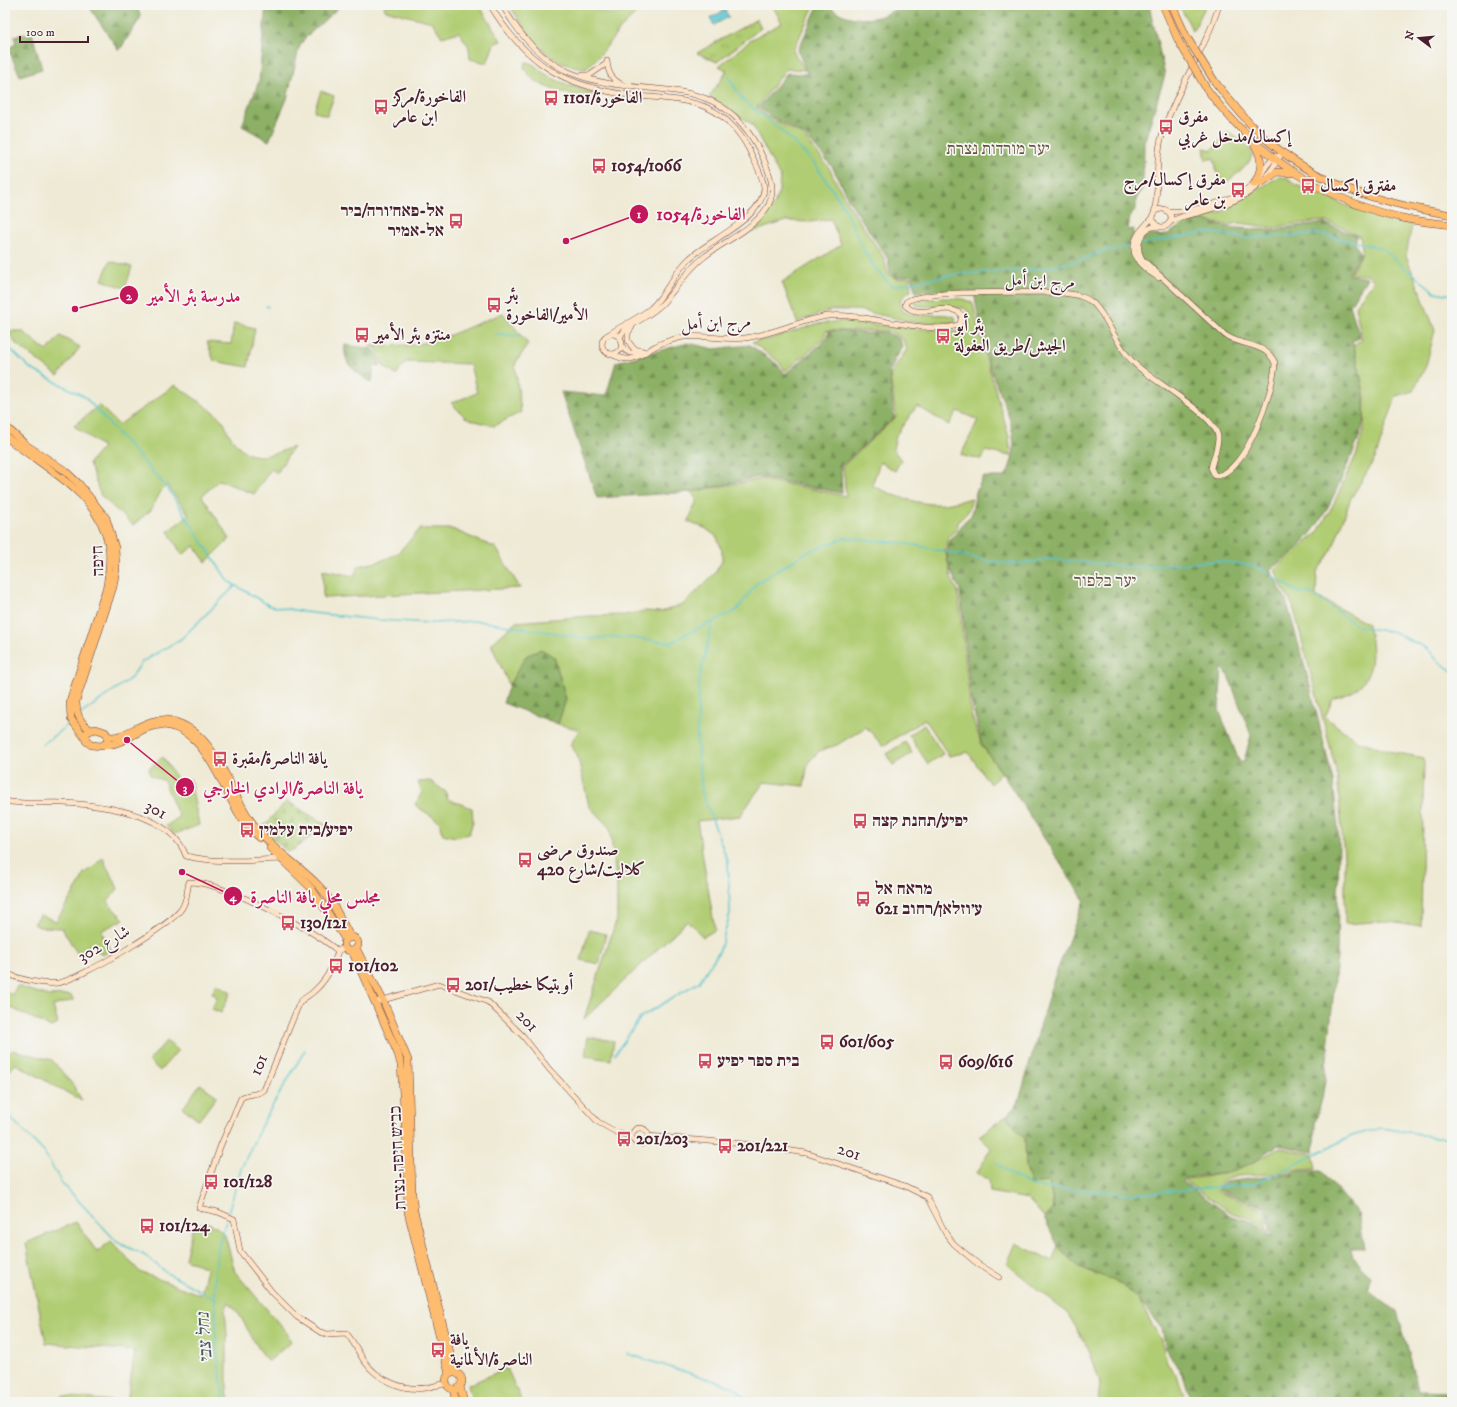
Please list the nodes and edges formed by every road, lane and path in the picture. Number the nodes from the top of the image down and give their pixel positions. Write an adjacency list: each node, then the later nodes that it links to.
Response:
1 (490, 5): 22 (street)
2 (502, 5): 6 (street, مرج ابن أمل)
3 (1163, 5): 8 (highway, bridge)
4 (1172, 5): 9 (highway, bridge)
5 (1219, 5): 13 (street)
6 (580, 76): 7 (street, مرج ابن أمل); 7 (street)
7 (625, 86): 21 (street, مرج ابن أمل)
8 (1251, 139): 10 (highway); 12 (highway)
9 (1282, 152): 10 (street); 16 (highway)
10 (1275, 160): 11 (highway); 12 (street)
11 (1301, 176): 12 (highway); 18 (highway)
12 (1257, 183): 14 (street); 17 (street)
13 (1156, 187): 14 (street); 15 (street)
14 (1166, 210): 15 (street); 17 (street)
15 (1154, 215): 19 (street); 20 (street, مرج ابن أمل)
16 (1452, 215)
17 (1169, 223): 19 (street)
18 (1452, 225)
19 (1158, 226): 20 (street, مرج ابن أمل)
20 (1170, 285): 24 (street, مرج ابن أمل)
21 (635, 323): 23 (street, مرج ابن أمل); 24 (street)
22 (608, 335): 23 (street); 25 (street)
23 (621, 342): 24 (street, مرج ابن أمل); 25 (street)
24 (645, 351): 25 (street, مرج ابن أمل)
25 (611, 354)
26 (5, 426): 28 (highway, חיפה)
27 (5, 436): 30 (highway, חיפה)
28 (91, 730): 29 (highway); 30 (highway)
29 (108, 737): 31 (highway); 34 (highway)
30 (85, 738): 31 (highway)
31 (105, 745): 33 (highway)
32 (5, 801): 33 (street, 301)
33 (282, 859): 34 (highway)
34 (347, 941): 35 (highway); 35 (highway, כביש חיפה-נצרת); 36 (street)
35 (354, 949): 38 (highway, כביש חיפה-נצרת)
36 (338, 951): 37 (street, شارع 302); 43 (street, 101)
37 (5, 972)
38 (379, 1001): 39 (street, 201); 42 (highway, כביש חיפה-נצרת)
39 (631, 1136): 40 (street); 40 (street)
40 (648, 1136): 41 (street, 201)
41 (999, 1277)
42 (452, 1373): 43 (highway); 44 (highway, כביש חיפה-נצרת)
43 (446, 1384): 44 (highway)
44 (457, 1388): 45 (highway); 46 (highway)
45 (456, 1402)
46 (464, 1402)

